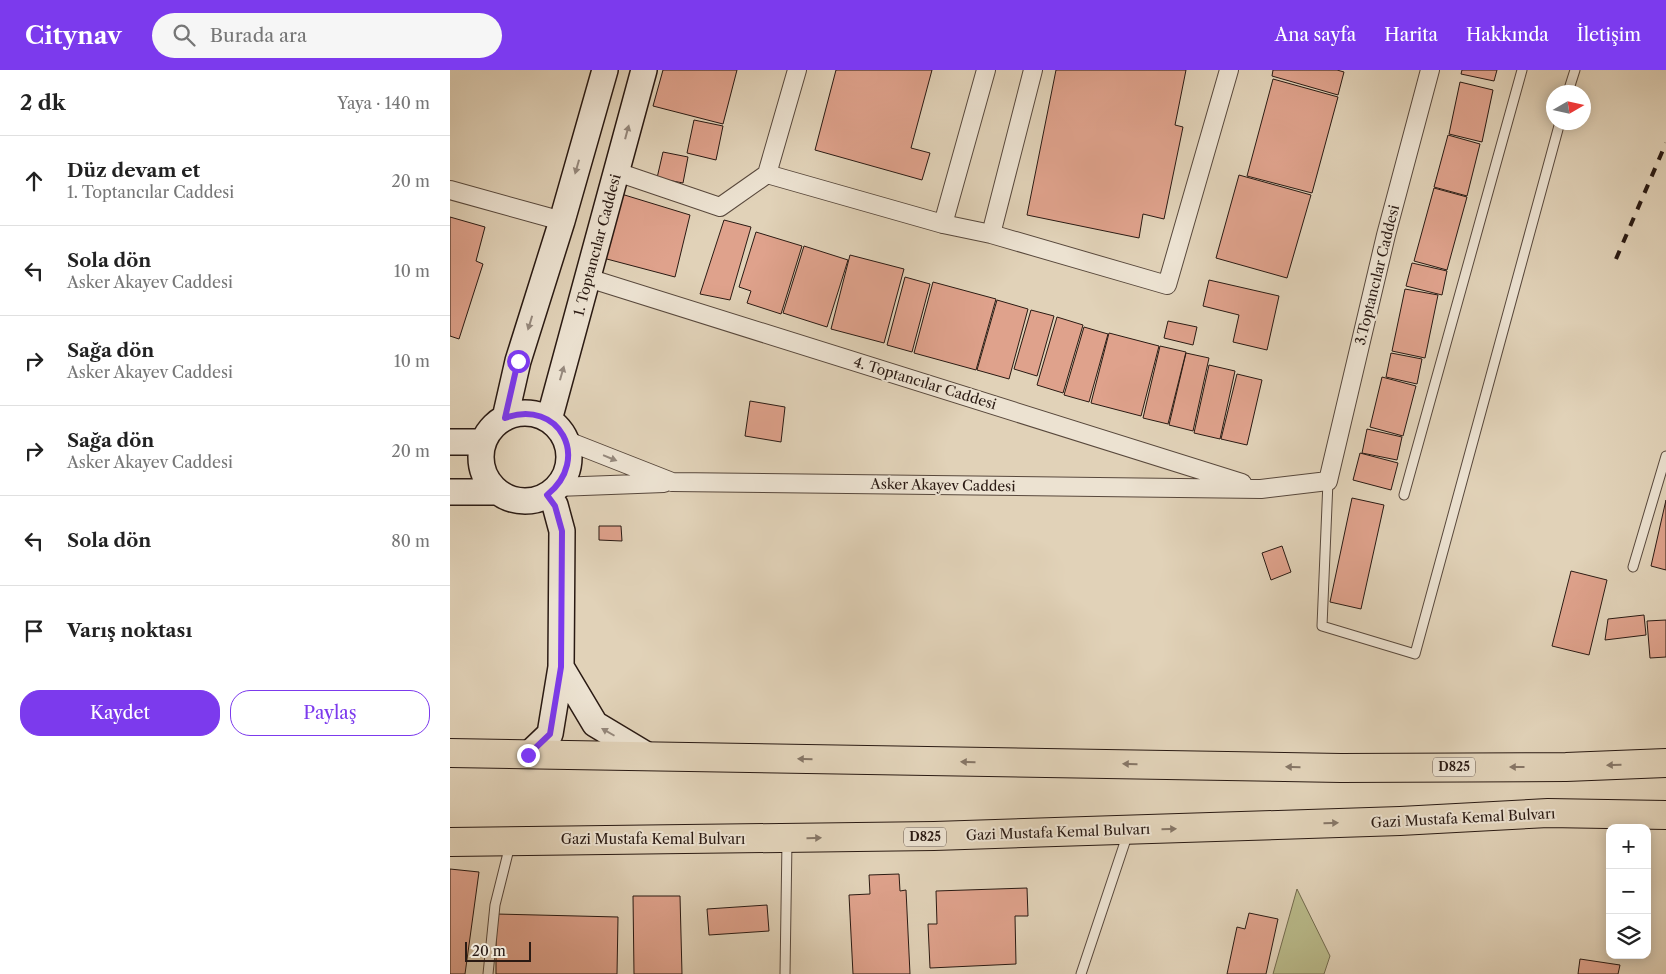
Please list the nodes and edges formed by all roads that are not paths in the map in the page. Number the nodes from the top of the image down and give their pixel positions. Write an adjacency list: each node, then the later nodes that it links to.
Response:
1 (605, 70): 15 (street, one-way to 15)
2 (644, 70): 12 (street, 1. Toptancılar Caddesi, one-way to 2)
3 (797, 70): 13 (street)
4 (986, 70): 16 (street)
5 (1033, 70): 17 (street)
6 (1230, 70): 17 (street)
7 (1430, 70): 25 (street, 3.Toptancılar Caddesi)
8 (1522, 70): 31 (lane)
9 (1575, 70): 10 (lane)
10 (1570, 85)
11 (1558, 130): 25 (lane)
12 (617, 172): 13 (street); 18 (street, 1. Toptancılar Caddesi)
13 (768, 174): 16 (street)
14 (450, 190): 15 (street)
15 (562, 221): 19 (street, one-way to 19)
16 (943, 224): 17 (street)
17 (991, 234)
18 (588, 278): 20 (street, 1. Toptancılar Caddesi, one-way to 18); 27 (street, 4. Toptancılar Caddesi)
19 (505, 418): 20 (street); 23 (street)
20 (548, 420): 21 (street, Asker Akayev Caddesi)
21 (565, 440): 26 (street, Asker Akayev Caddesi, one-way to 26); 28 (street)
22 (450, 442): 23 (street)
23 (483, 442): 30 (street)
24 (1666, 456): 32 (lane)
25 (1328, 481): 27 (street, Asker Akayev Caddesi)
26 (672, 482): 27 (street, Asker Akayev Caddesi); 28 (street)
27 (1261, 489)
28 (552, 491): 30 (street); 33 (street)
29 (450, 492): 30 (street)
30 (498, 492)
31 (1404, 495)
32 (1633, 567)
33 (561, 667): 35 (street); 36 (street, one-way to 33)
34 (450, 754): 35 (highway, D825)
35 (528, 755): 36 (highway, D825)
36 (650, 757): 37 (highway, D825, one-way to 36)
37 (1665, 763)
38 (1666, 815): 39 (highway, Gazi Mustafa Kemal Bulvarı / D825, one-way to 38)
39 (1129, 830): 40 (highway, Gazi Mustafa Kemal Bulvarı / D825, one-way to 39); 45 (lane)
40 (787, 838): 41 (highway, Gazi Mustafa Kemal Bulvarı / D825); 44 (lane)
41 (511, 840): 42 (highway, Gazi Mustafa Kemal Bulvarı / D825); 43 (lane)
42 (450, 842)
43 (488, 974)
44 (785, 974)
45 (1081, 974)

